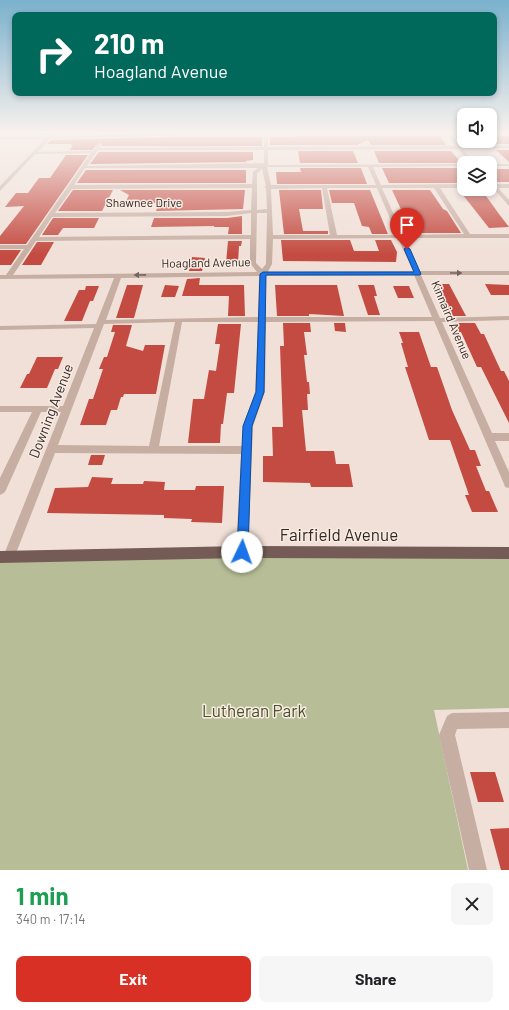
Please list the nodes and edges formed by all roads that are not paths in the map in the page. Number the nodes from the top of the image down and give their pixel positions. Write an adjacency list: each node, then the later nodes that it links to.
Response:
1 (15, 174): 15 (street)
2 (79, 174): 12 (street)
3 (255, 174): 6 (street)
4 (266, 174): 13 (street)
5 (373, 174): 7 (street, Kinnaird Avenue)
6 (255, 186): 12 (street); 19 (street)
7 (379, 186): 8 (street); 14 (street); 28 (street, Kinnaird Avenue)
8 (436, 186): 9 (street); 23 (street)
9 (457, 186)
10 (497, 186): 11 (street)
11 (509, 186)
12 (70, 187): 18 (street)
13 (268, 187): 14 (street); 20 (street)
14 (324, 187): 27 (street)
15 (0, 190)
16 (497, 191): 17 (street)
17 (509, 204)
18 (55, 209): 21 (street, Shawnee Drive); 22 (street)
19 (254, 211): 20 (street, Shawnee Drive); 21 (street, Shawnee Drive); 25 (street)
20 (268, 211): 26 (street)
21 (143, 212): 22 (street, Shawnee Drive)
22 (51, 215): 29 (street)
23 (468, 236): 24 (street); 28 (street)
24 (509, 236)
25 (254, 237): 29 (street); 33 (street)
26 (269, 237): 27 (street); 33 (street)
27 (334, 237): 28 (street)
28 (401, 237): 34 (street, Kinnaird Avenue)
29 (34, 239): 31 (street)
30 (0, 247): 31 (street)
31 (28, 247): 37 (street)
32 (509, 273): 34 (street, Hoagland Avenue, one-way to 32)
33 (263, 274): 34 (street, Hoagland Avenue); 35 (street, Hoagland Avenue, one-way to 35); 41 (street)
34 (418, 274): 39 (street, Kinnaird Avenue)
35 (119, 275): 37 (street, Hoagland Avenue); 42 (street, Downing Avenue)
36 (0, 277): 37 (street, Hoagland Avenue)
37 (8, 277)
38 (509, 318): 39 (street)
39 (437, 319): 41 (street); 47 (street, Kinnaird Avenue)
40 (179, 320): 41 (street); 42 (street); 50 (street)
41 (262, 320): 51 (street)
42 (100, 324): 43 (street); 46 (street, Downing Avenue)
43 (0, 328)
44 (0, 409): 45 (street)
45 (38, 409): 46 (street); 53 (street)
46 (67, 409): 49 (street, Downing Avenue)
47 (488, 437): 48 (street); 52 (street, Kinnaird Avenue)
48 (509, 437)
49 (51, 449): 50 (street); 56 (street, Downing Avenue)
50 (153, 449): 51 (street)
51 (247, 450): 54 (street)
52 (509, 484)
53 (0, 490)
54 (242, 552): 55 (main road, Fairfield Avenue); 56 (main road, Fairfield Avenue)
55 (509, 553)
56 (5, 557)
57 (509, 720): 58 (street)
58 (478, 870)

